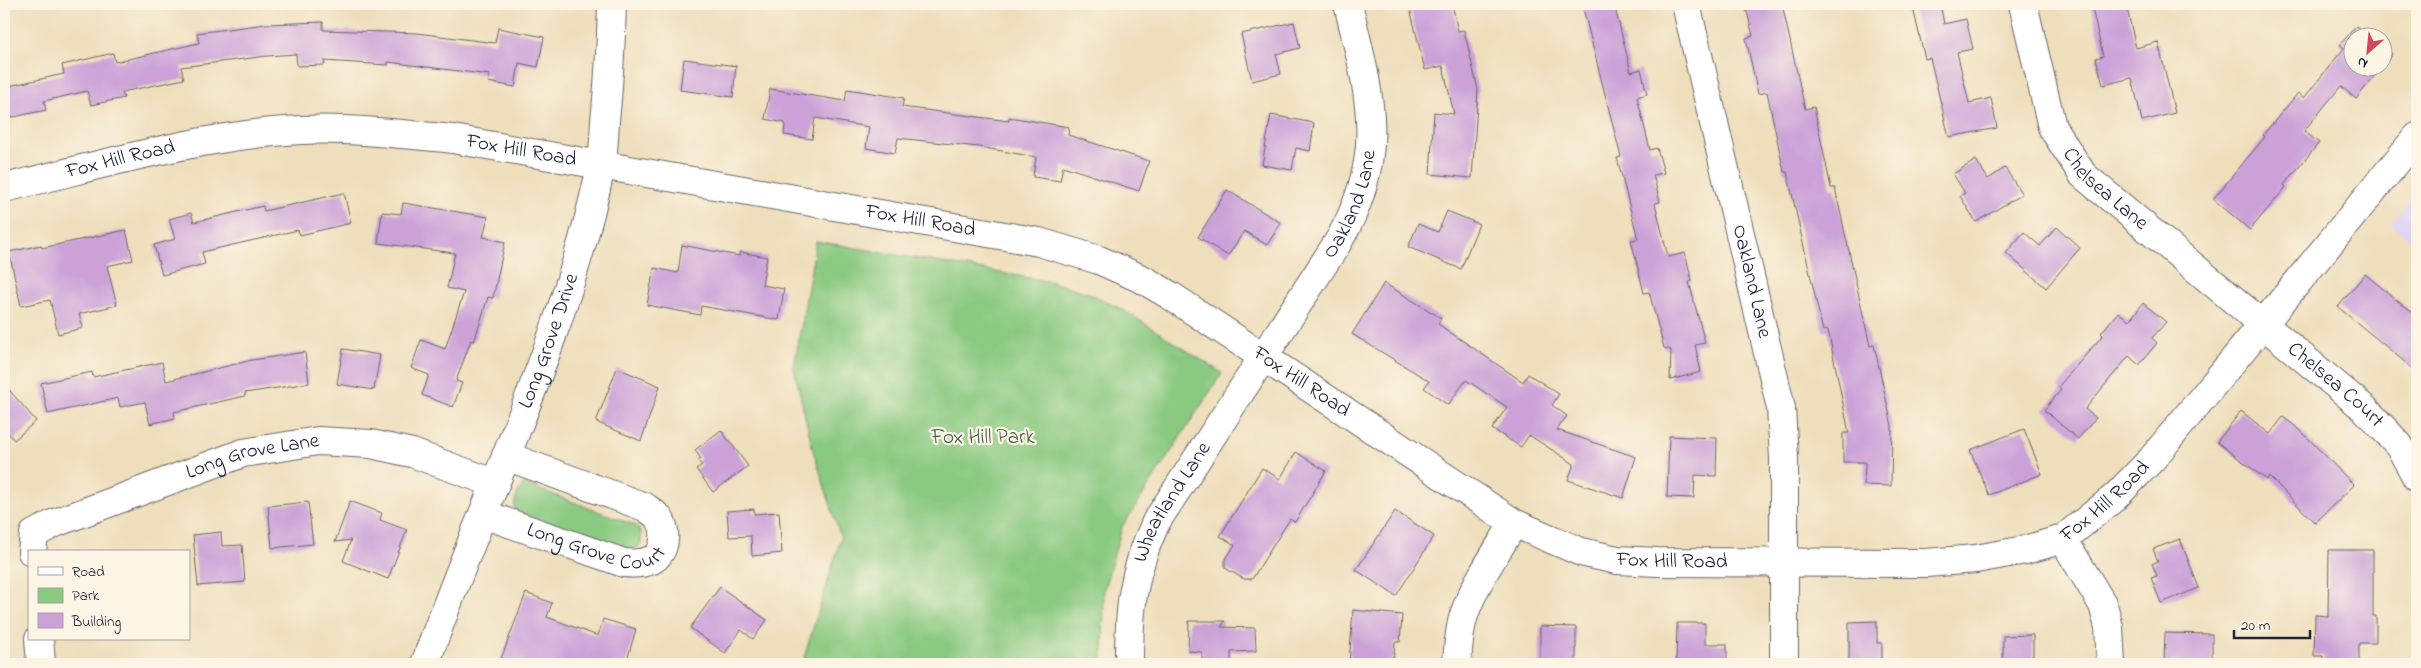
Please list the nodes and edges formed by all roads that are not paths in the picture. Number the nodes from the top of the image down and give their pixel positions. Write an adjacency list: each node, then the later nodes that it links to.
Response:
1 (612, 4): 6 (street, Long Grove Drive)
2 (1348, 4): 9 (street, Oakland Lane)
3 (1686, 4): 17 (street, Oakland Lane)
4 (2023, 4): 8 (street, Chelsea Lane)
5 (2417, 137): 8 (street, Fox Hill Road)
6 (601, 164): 7 (street, Fox Hill Road); 9 (street, Fox Hill Road); 10 (street, Long Grove Drive)
7 (4, 188)
8 (2262, 325): 11 (street, Chelsea Court); 15 (street, Fox Hill Road)
9 (1264, 357): 14 (street, Fox Hill Road); 21 (street, Wheatland Lane)
10 (506, 456): 12 (street, Long Grove Drive); 13 (street, Long Grove Court)
11 (2417, 478)
12 (494, 483): 13 (street, Long Grove Drive); 16 (street, Long Grove Lane)
13 (483, 514): 20 (street, Long Grove Drive)
14 (1514, 523): 17 (street, Fox Hill Road); 22 (street)
15 (2063, 539): 17 (street, Fox Hill Road); 24 (street)
16 (32, 550)
17 (1784, 562): 23 (street, Oakland Lane)
18 (39, 640): 19 (street)
19 (41, 664)
20 (425, 664)
21 (1129, 664)
22 (1457, 664)
23 (1784, 664)
24 (2111, 664)

